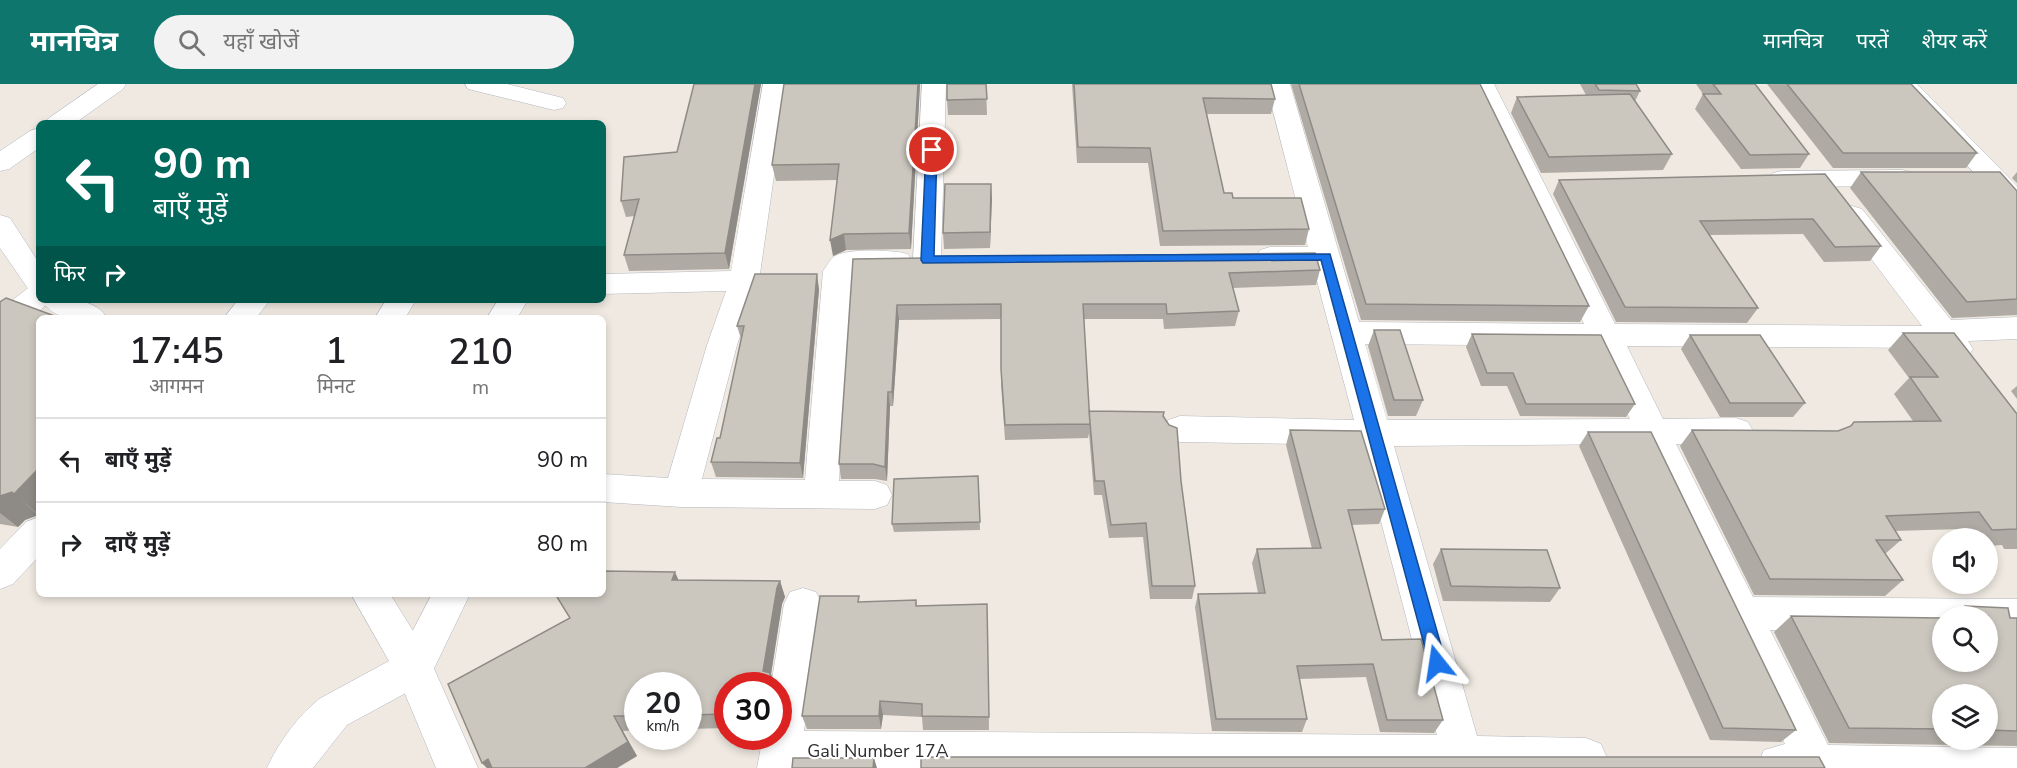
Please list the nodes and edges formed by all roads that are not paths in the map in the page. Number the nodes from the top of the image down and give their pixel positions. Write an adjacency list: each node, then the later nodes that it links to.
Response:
1 (114, 84): 9 (street)
2 (477, 84): 8 (street)
3 (775, 84): 23 (street)
4 (934, 84): 43 (street)
5 (1278, 84): 20 (street)
6 (1482, 84): 33 (street)
7 (1903, 84): 16 (street)
8 (554, 103)
9 (62, 120)
10 (36, 138): 12 (street)
11 (1802, 150): 13 (street)
12 (0, 163)
13 (1824, 178): 14 (street); 17 (street); 34 (street)
14 (1926, 178)
15 (1959, 178): 16 (street)
16 (1994, 178): 18 (street)
17 (1754, 179)
18 (2017, 202)
19 (0, 224): 22 (street)
20 (1326, 256): 21 (street); 32 (street)
21 (1244, 257)
22 (36, 279)
23 (744, 280): 24 (street); 41 (street)
24 (606, 284)
25 (36, 297): 30 (street)
26 (61, 303): 28 (street)
27 (252, 303): 29 (street)
28 (85, 315)
29 (242, 315)
30 (0, 326)
31 (2017, 328): 34 (street)
32 (1346, 333): 33 (street); 39 (street)
33 (1605, 333): 34 (street); 37 (street)
34 (1946, 334): 35 (street)
35 (1975, 373)
36 (1180, 429): 39 (street)
37 (1652, 430): 38 (street); 39 (street); 49 (street)
38 (1766, 432)
39 (1375, 433): 54 (street)
40 (606, 488): 41 (street)
41 (681, 493): 43 (street)
42 (875, 495): 43 (street)
43 (821, 496)
44 (36, 535): 45 (street)
45 (0, 573)
46 (372, 597): 51 (street)
47 (450, 597): 51 (street)
48 (803, 604): 52 (street)
49 (1742, 614): 50 (street); 57 (street)
50 (2017, 616)
51 (414, 668): 55 (street); 58 (street)
52 (779, 759): 54 (street, Gali Number 17A)
53 (1628, 760): 54 (street, Gali Number 17A)
54 (1464, 761)
55 (450, 763)
56 (1746, 763): 57 (street)
57 (1817, 767): 59 (street)
58 (288, 768)
59 (2017, 768)

